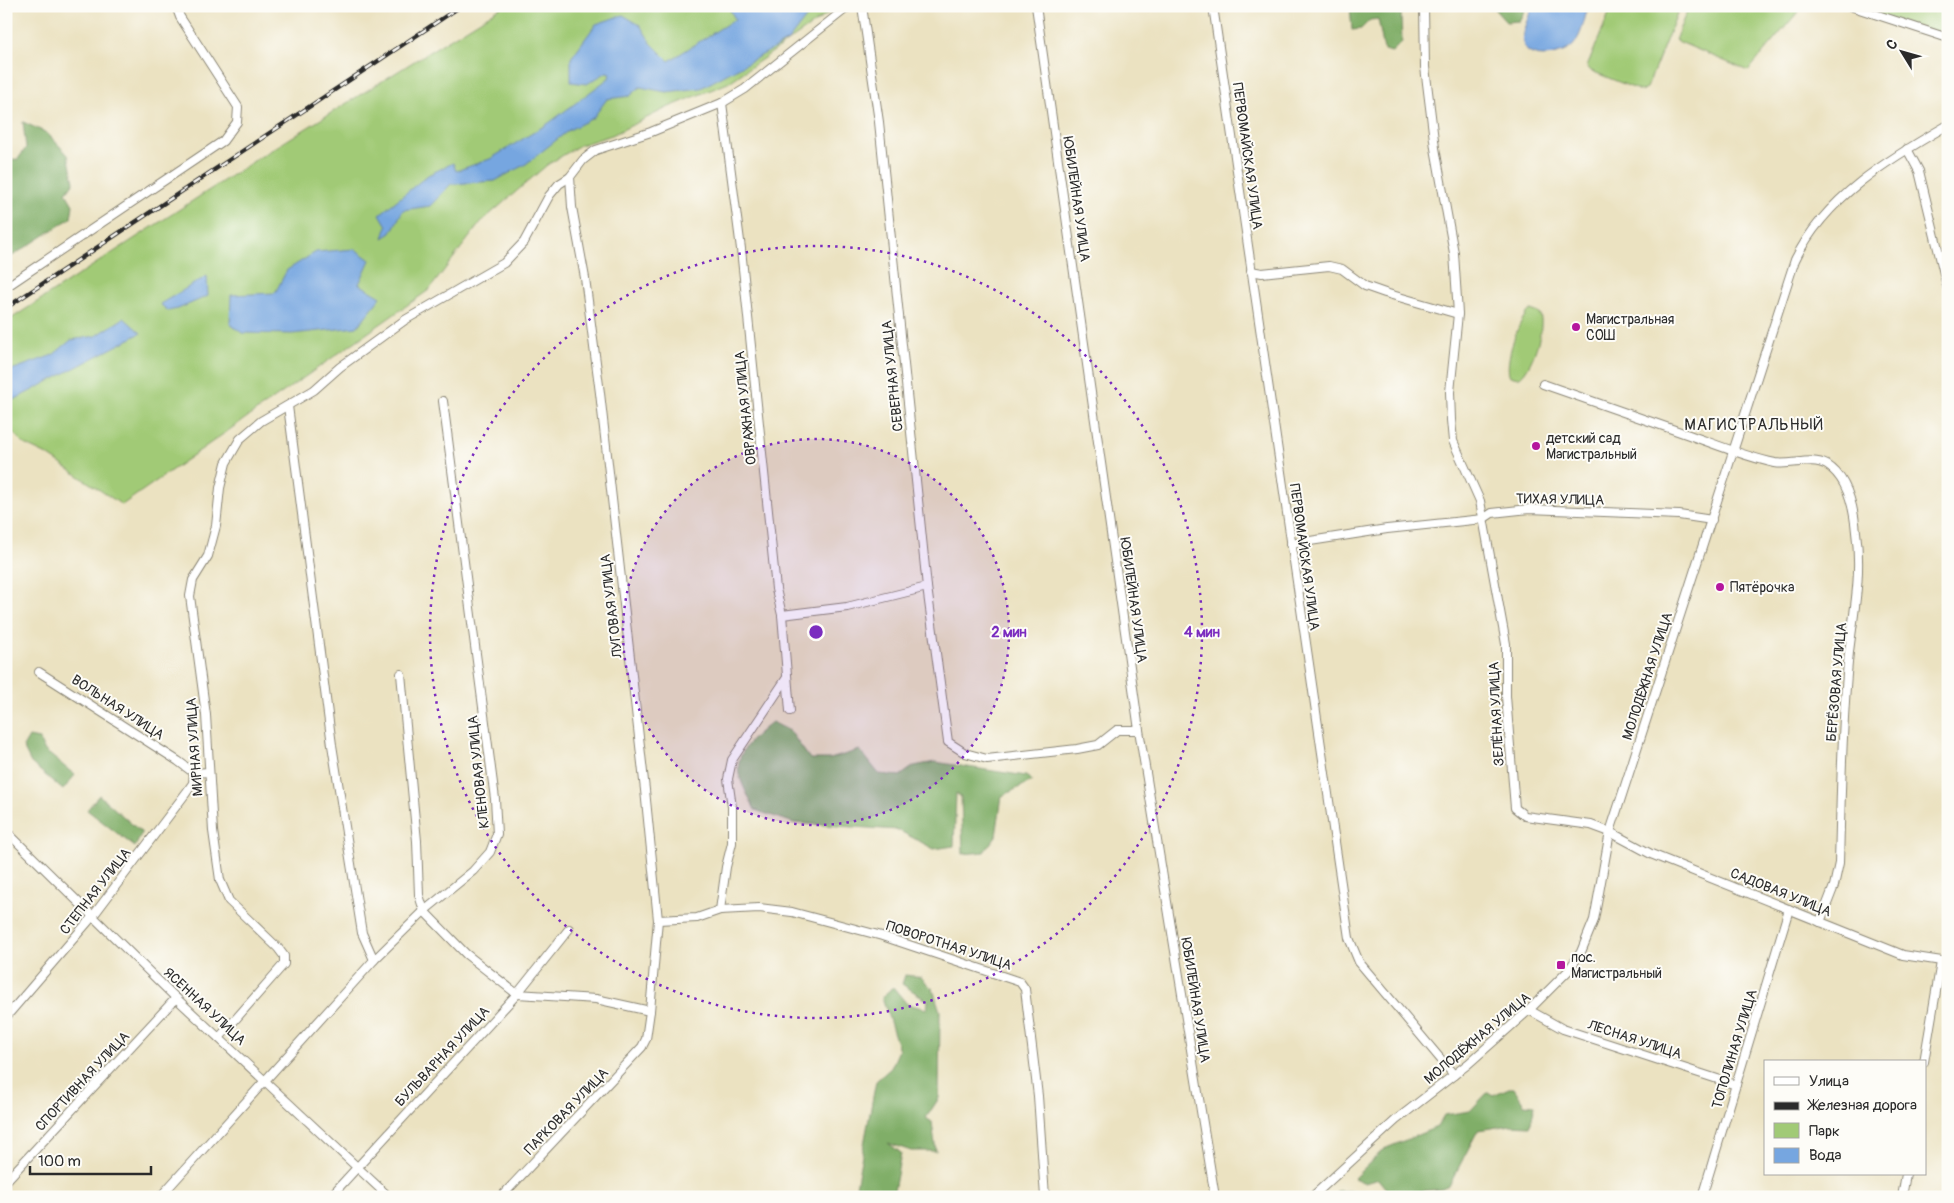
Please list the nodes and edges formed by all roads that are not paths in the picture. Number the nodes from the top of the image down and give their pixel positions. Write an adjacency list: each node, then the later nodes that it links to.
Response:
1 (176, 6): 14 (street)
2 (850, 6): 9 (street)
3 (862, 6): 24 (street, СЕВЕРНАЯ УЛИЦА)
4 (1036, 6): 30 (street, ЮБИЛЕЙНАЯ УЛИЦА)
5 (1213, 6): 13 (street, ПЕРВОМАЙСКАЯ УЛИЦА)
6 (1424, 6): 16 (street, ЗЕЛЁНАЯ УЛИЦА)
7 (1850, 6): 8 (street)
8 (1948, 38)
9 (722, 103): 12 (street); 25 (street, ОВРАЖНАЯ УЛИЦА)
10 (1948, 125): 11 (street, МОЛОДЁЖНАЯ УЛИЦА)
11 (1907, 148): 15 (street); 20 (street, МОЛОДЁЖНАЯ УЛИЦА)
12 (571, 174): 19 (street); 39 (street, ЛУГОВАЯ УЛИЦА)
13 (1252, 270): 16 (street); 23 (street, ПЕРВОМАЙСКАЯ УЛИЦА)
14 (6, 288)
15 (1948, 290)
16 (1458, 314): 21 (street, ЗЕЛЁНАЯ УЛИЦА)
17 (1543, 384): 20 (street)
18 (443, 401): 37 (street, КЛЕНОВАЯ УЛИЦА)
19 (288, 406): 31 (street, МИРНАЯ УЛИЦА); 42 (street)
20 (1733, 451): 22 (street, МОЛОДЁЖНАЯ УЛИЦА); 40 (street, БЕРЁЗОВАЯ УЛИЦА)
21 (1482, 519): 22 (street, ТИХАЯ УЛИЦА); 23 (street, ТИХАЯ УЛИЦА); 34 (street, ЗЕЛЁНАЯ УЛИЦА)
22 (1712, 520): 34 (street, МОЛОДЁЖНАЯ УЛИЦА)
23 (1291, 544): 52 (street, ПЕРВОМАЙСКАЯ УЛИЦА)
24 (927, 587): 25 (street); 30 (street, СЕВЕРНАЯ УЛИЦА)
25 (782, 615): 28 (street, ОВРАЖНАЯ УЛИЦА)
26 (39, 672): 32 (street, ВОЛЬНАЯ УЛИЦА)
27 (401, 674): 37 (street)
28 (786, 678): 29 (street, ОВРАЖНАЯ УЛИЦА); 36 (street)
29 (790, 710)
30 (1139, 730): 63 (street, ЮБИЛЕЙНАЯ УЛИЦА)
31 (209, 772): 32 (street); 49 (street, МИРНАЯ УЛИЦА)
32 (194, 774): 38 (street, СТЕПНАЯ УЛИЦА)
33 (6, 831): 38 (street, ЯСЕННАЯ УЛИЦА)
34 (1610, 832): 35 (street, САДОВАЯ УЛИЦА); 46 (street, МОЛОДЁЖНАЯ УЛИЦА)
35 (1790, 909): 40 (street, САДОВАЯ УЛИЦА); 54 (street, ТОПОЛИНАЯ УЛИЦА)
36 (720, 910): 39 (street, ПОВОРОТНАЯ УЛИЦА); 62 (street, ПОВОРОТНАЯ УЛИЦА)
37 (424, 911): 42 (street, КЛЕНОВАЯ УЛИЦА); 44 (street)
38 (93, 916): 45 (street, ЯСЕННАЯ УЛИЦА); 48 (street, СТЕПНАЯ УЛИЦА)
39 (658, 920): 47 (street, ЛУГОВАЯ УЛИЦА)
40 (1820, 922): 43 (street, САДОВАЯ УЛИЦА)
41 (569, 929): 44 (street, БУЛЬВАРНАЯ УЛИЦА)
42 (374, 960): 53 (street, КЛЕНОВАЯ УЛИЦА)
43 (1944, 962): 51 (street)
44 (517, 994): 47 (street); 55 (street, БУЛЬВАРНАЯ УЛИЦА)
45 (176, 998): 49 (street, ЯСЕННАЯ УЛИЦА); 57 (street, СПОРТИВНАЯ УЛИЦА)
46 (1529, 1010): 52 (street, МОЛОДЁЖНАЯ УЛИЦА); 54 (street, ЛЕСНАЯ УЛИЦА)
47 (650, 1011): 50 (street, ЛУГОВАЯ УЛИЦА)
48 (6, 1017)
49 (219, 1038): 53 (street, ЯСЕННАЯ УЛИЦА)
50 (646, 1039): 61 (street, ПАРКОВАЯ УЛИЦА)
51 (1924, 1060)
52 (1454, 1075): 64 (street, МОЛОДЁЖНАЯ УЛИЦА)
53 (266, 1080): 55 (street, ЯСЕННАЯ УЛИЦА); 58 (street, КЛЕНОВАЯ УЛИЦА)
54 (1736, 1085): 65 (street, ТОПОЛИНАЯ УЛИЦА)
55 (357, 1168): 59 (street, БУЛЬВАРНАЯ УЛИЦА); 60 (street, ЯСЕННАЯ УЛИЦА)
56 (1906, 1176): 66 (street)
57 (6, 1181)
58 (160, 1197)
59 (330, 1197)
60 (389, 1197)
61 (501, 1197)
62 (1045, 1197)
63 (1215, 1197)
64 (1312, 1197)
65 (1702, 1197)
66 (1902, 1197)

